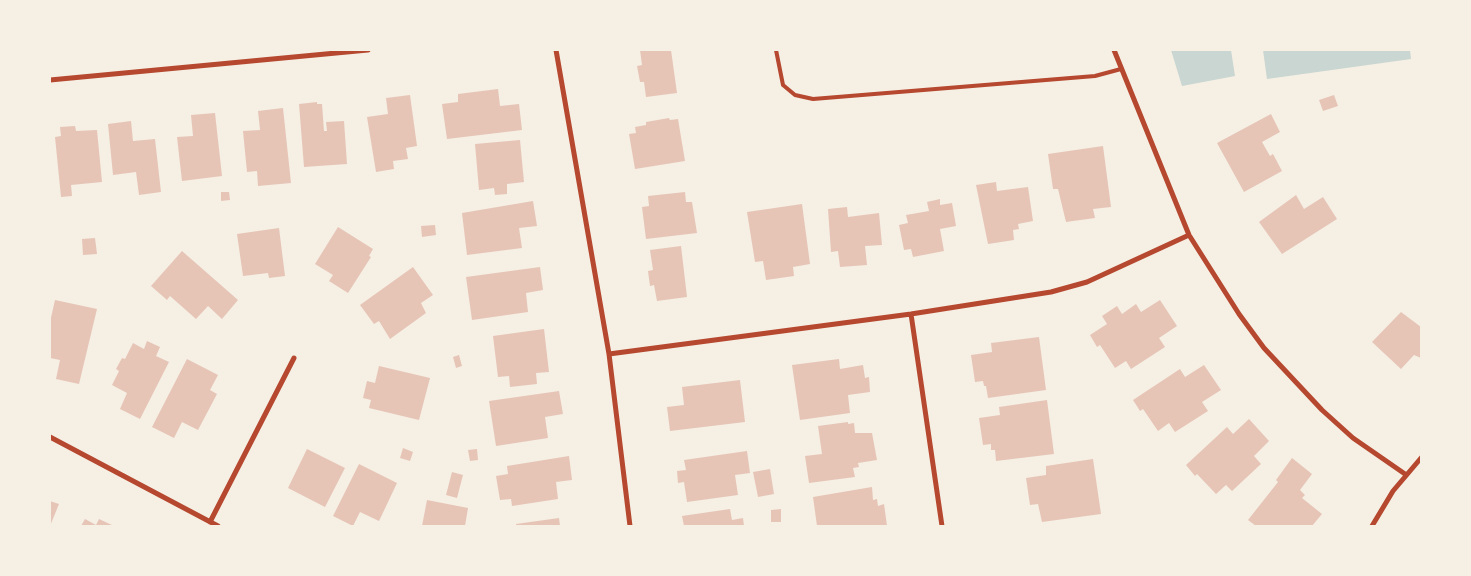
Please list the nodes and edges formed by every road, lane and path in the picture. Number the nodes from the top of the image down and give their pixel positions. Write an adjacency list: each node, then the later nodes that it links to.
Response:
1 (368, 50): 6 (street)
2 (556, 50): 9 (street)
3 (776, 50): 5 (lane)
4 (1114, 50): 5 (street)
5 (1121, 69): 7 (street)
6 (50, 80)
7 (1189, 235): 8 (street); 13 (street)
8 (911, 314): 9 (street); 17 (street)
9 (609, 354): 16 (street)
10 (294, 358): 14 (street)
11 (50, 437): 14 (street)
12 (1421, 458): 13 (street)
13 (1406, 474): 18 (street)
14 (210, 522): 15 (street)
15 (218, 526)
16 (630, 526)
17 (942, 526)
18 (1372, 526)

